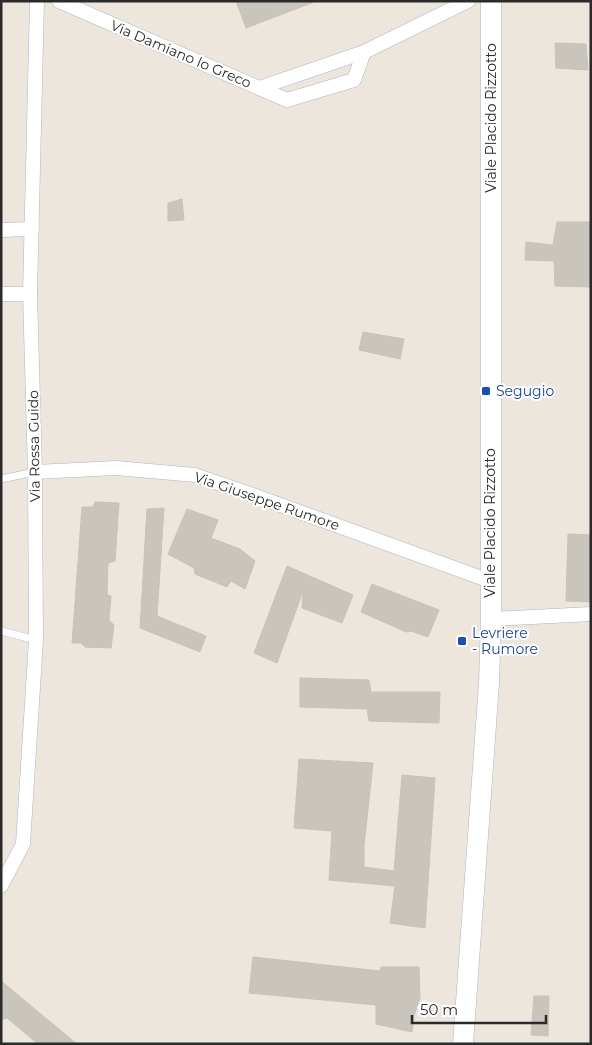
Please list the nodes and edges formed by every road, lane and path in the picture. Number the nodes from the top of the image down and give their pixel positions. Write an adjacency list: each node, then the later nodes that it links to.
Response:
1 (37, 1): 7 (street, Via Rossa Guido)
2 (59, 1): 6 (street, Via Damiano lo Greco)
3 (468, 1): 5 (street, Via Damiano lo Greco)
4 (491, 1): 13 (street, Viale Placido Rizzotto)
5 (364, 52): 6 (street, Via Damiano lo Greco); 6 (street)
6 (258, 88)
7 (32, 229): 8 (street); 10 (street, Via Rossa Guido)
8 (1, 230)
9 (1, 294): 10 (street)
10 (30, 294): 11 (street, Via Rossa Guido)
11 (35, 472): 12 (lane); 13 (street, Via Giuseppe Rumore); 17 (street, Via Rossa Guido)
12 (1, 478)
13 (490, 581): 15 (street, Viale Placido Rizzotto)
14 (591, 614): 15 (street)
15 (491, 619): 19 (street, Viale Placido Rizzotto)
16 (1, 631): 17 (lane)
17 (36, 640): 18 (street, Via Rossa Guido)
18 (1, 886)
19 (463, 1044)

